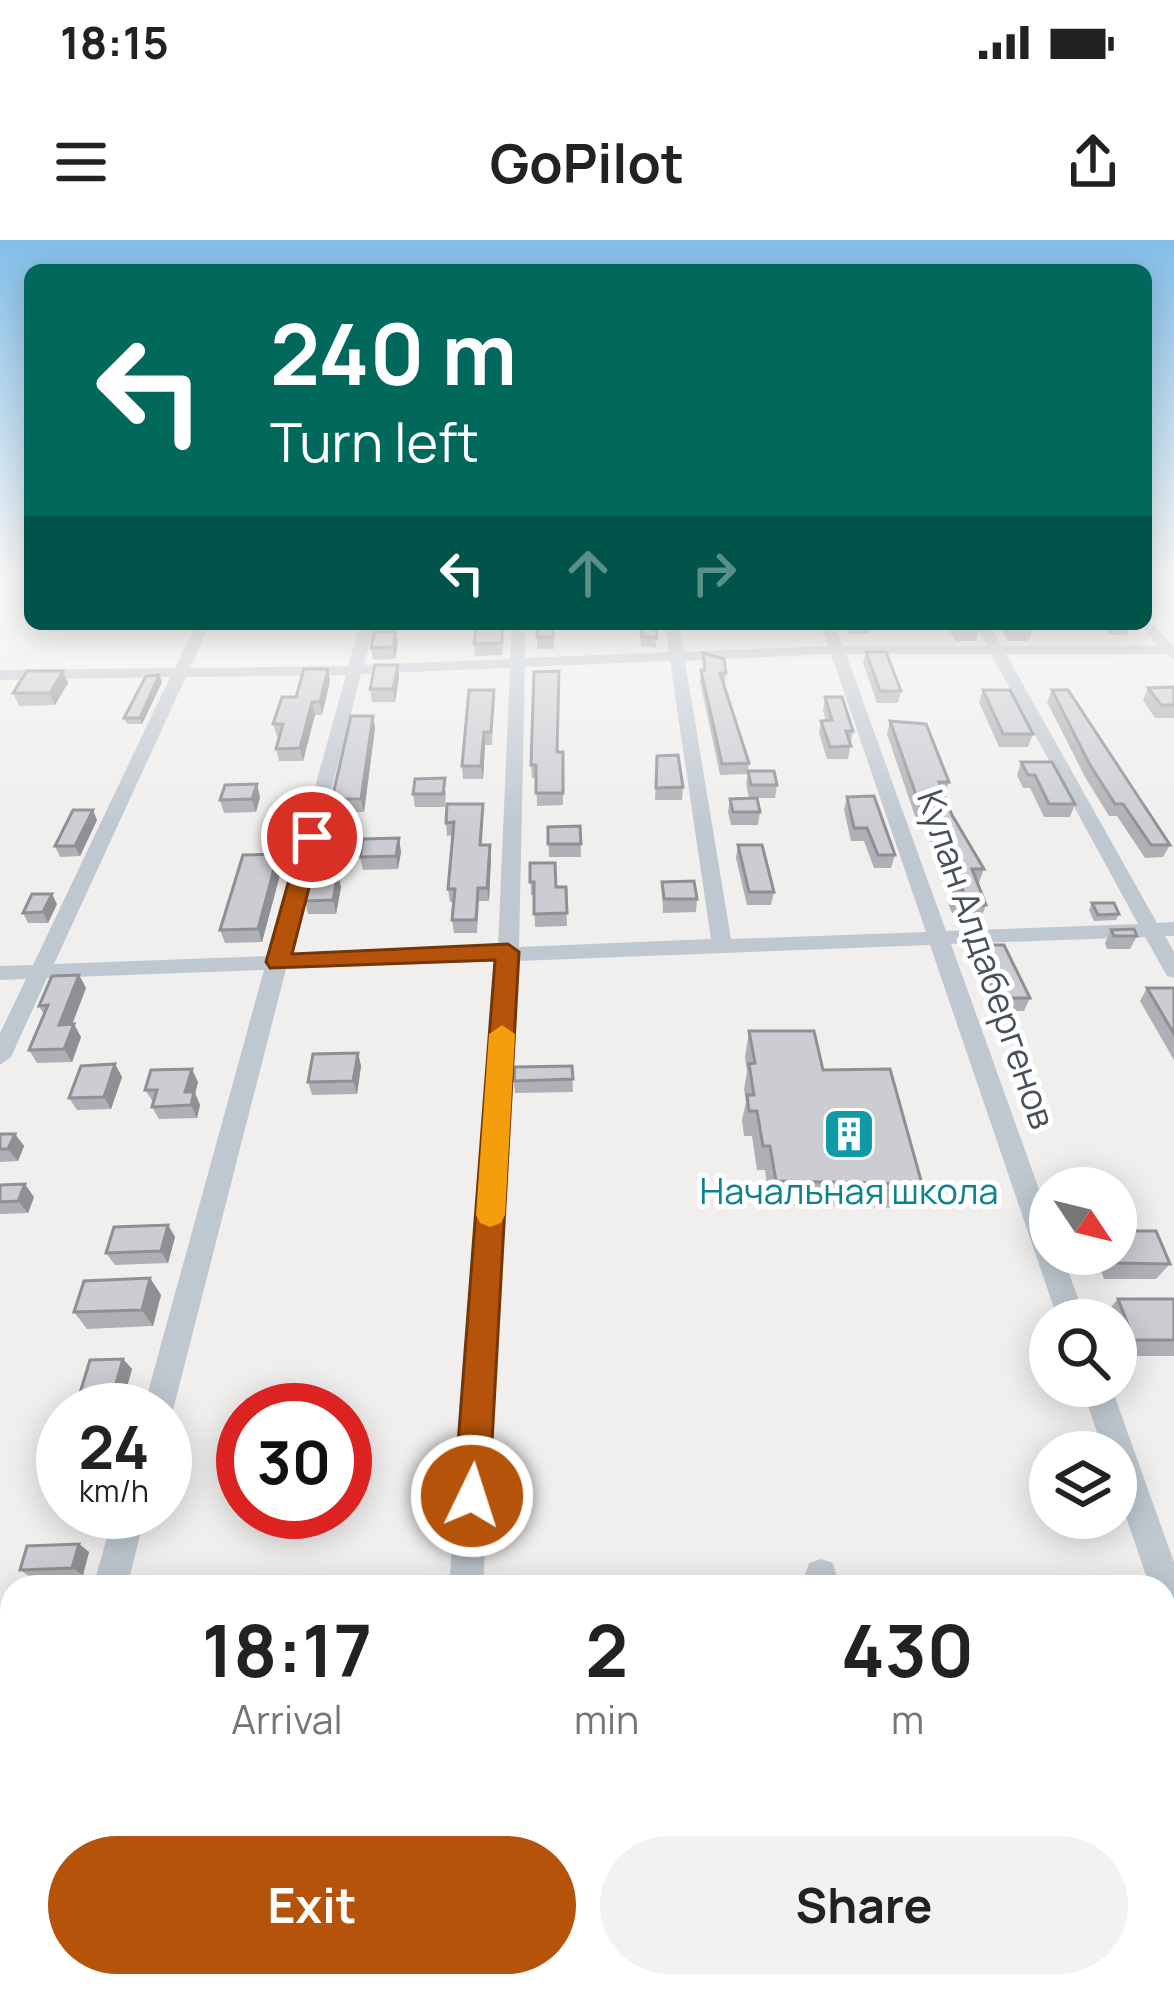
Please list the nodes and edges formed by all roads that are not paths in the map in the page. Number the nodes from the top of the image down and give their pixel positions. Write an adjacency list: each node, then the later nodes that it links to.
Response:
1 (185, 663): 8 (street)
2 (359, 663): 7 (street)
3 (518, 663): 7 (street); 14 (street)
4 (678, 663): 13 (street)
5 (843, 663): 12 (street, Кулан Алдабергенов)
6 (1007, 663): 11 (street)
7 (357, 670): 8 (street); 15 (street)
8 (181, 672): 9 (street); 17 (street)
9 (7, 675): 10 (street)
10 (0, 696)
11 (1162, 929): 12 (street); 16 (street)
12 (938, 937): 13 (street); 20 (street, Кулан Алдабергенов)
13 (722, 944): 14 (street)
14 (508, 952): 15 (street); 26 (street)
15 (278, 962): 17 (street); 21 (street)
16 (1174, 971)
17 (40, 972): 18 (street); 19 (street)
18 (0, 974)
19 (0, 1057)
20 (1065, 1299)
21 (165, 1383)
22 (1104, 1407): 24 (street)
23 (123, 1539): 25 (street)
24 (1167, 1571)
25 (113, 1575)
26 (467, 1575)

